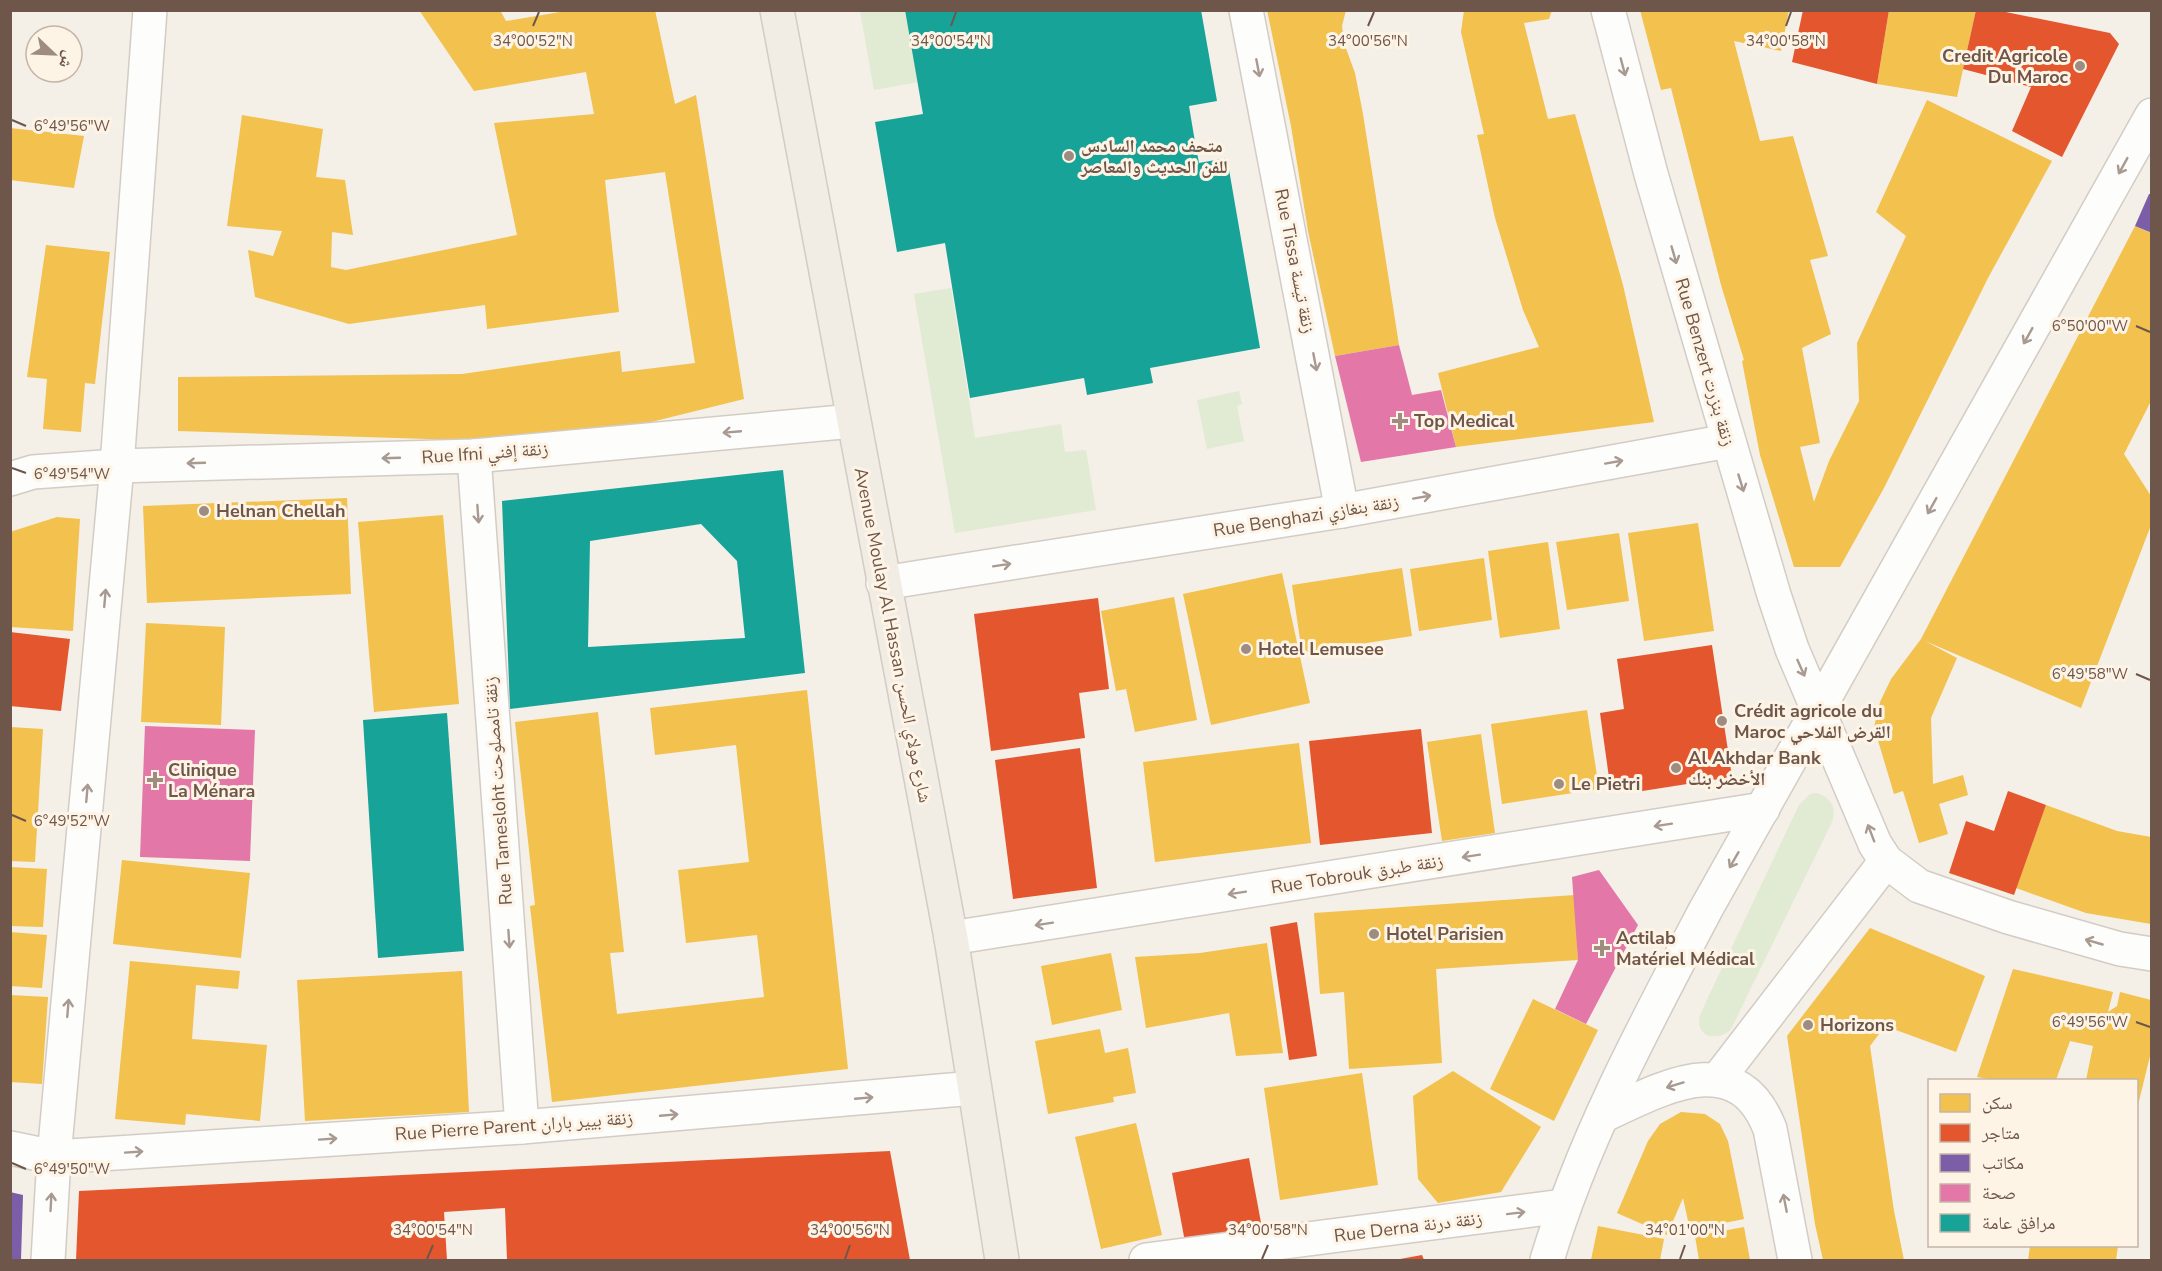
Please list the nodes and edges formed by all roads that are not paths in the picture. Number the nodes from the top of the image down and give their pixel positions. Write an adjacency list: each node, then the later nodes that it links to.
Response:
1 (150, 10): 9 (street)
2 (777, 10): 6 (main road, Avenue Moulay Al Hassan شارع مولاي الحسن)
3 (1246, 10): 11 (street, Rue Tissa زنقة تيسة, one-way to 11)
4 (1608, 10): 7 (street, Rue Benzert زنقة بنزرت, one-way to 7)
5 (2151, 115): 13 (street, one-way to 13)
6 (853, 421): 8 (street, Rue Ifni زنقة إفني, one-way to 8); 12 (main road, Avenue Moulay Al Hassan شارع مولاي الحسن)
7 (1728, 441): 11 (street, Rue Benghazi زنقة بنغازي, one-way to 7); 13 (street, Rue Benzert زنقة بنزرت, one-way to 13)
8 (474, 456): 9 (street, Rue Ifni زنقة إفني, one-way to 9); 21 (street, Rue Tamesloht زنقة تامصلوحت, one-way to 21)
9 (117, 466): 10 (street, Rue Ifni زنقة إفني); 23 (street, one-way to 9)
10 (10, 479)
11 (1342, 511): 12 (street, Rue Benghazi زنقة بنغازي, one-way to 11)
12 (883, 583): 16 (main road, Avenue Moulay Al Hassan شارع مولاي الحسن)
13 (1819, 709): 14 (street); 15 (street, Rue Benzert زنقة بنزرت, one-way to 13)
14 (1762, 809): 16 (street, Rue Tobrouk زنقة طبرق, one-way to 16); 20 (street, one-way to 20)
15 (1887, 861): 17 (street, one-way to 15); 18 (street)
16 (951, 938): 19 (main road, Avenue Moulay Al Hassan شارع مولاي الحسن)
17 (2151, 954)
18 (1718, 1079): 20 (street, one-way to 20); 29 (street, one-way to 18)
19 (974, 1088): 21 (street, Rue Pierre Parent زنقة بيير باران, one-way to 19); 26 (main road, Avenue Moulay Al Hassan شارع مولاي الحسن)
20 (1602, 1116): 24 (street)
21 (522, 1127): 23 (street, Rue Pierre Parent زنقة بيير باران, one-way to 21)
22 (10, 1148): 23 (street, Rue Pierre Parent زنقة بيير باران)
23 (54, 1157): 25 (street, one-way to 23)
24 (1563, 1206): 27 (street, Rue Derna زنقة درنة, one-way to 24); 28 (street)
25 (48, 1260)
26 (1002, 1260)
27 (1146, 1260)
28 (1547, 1260)
29 (1795, 1260)

